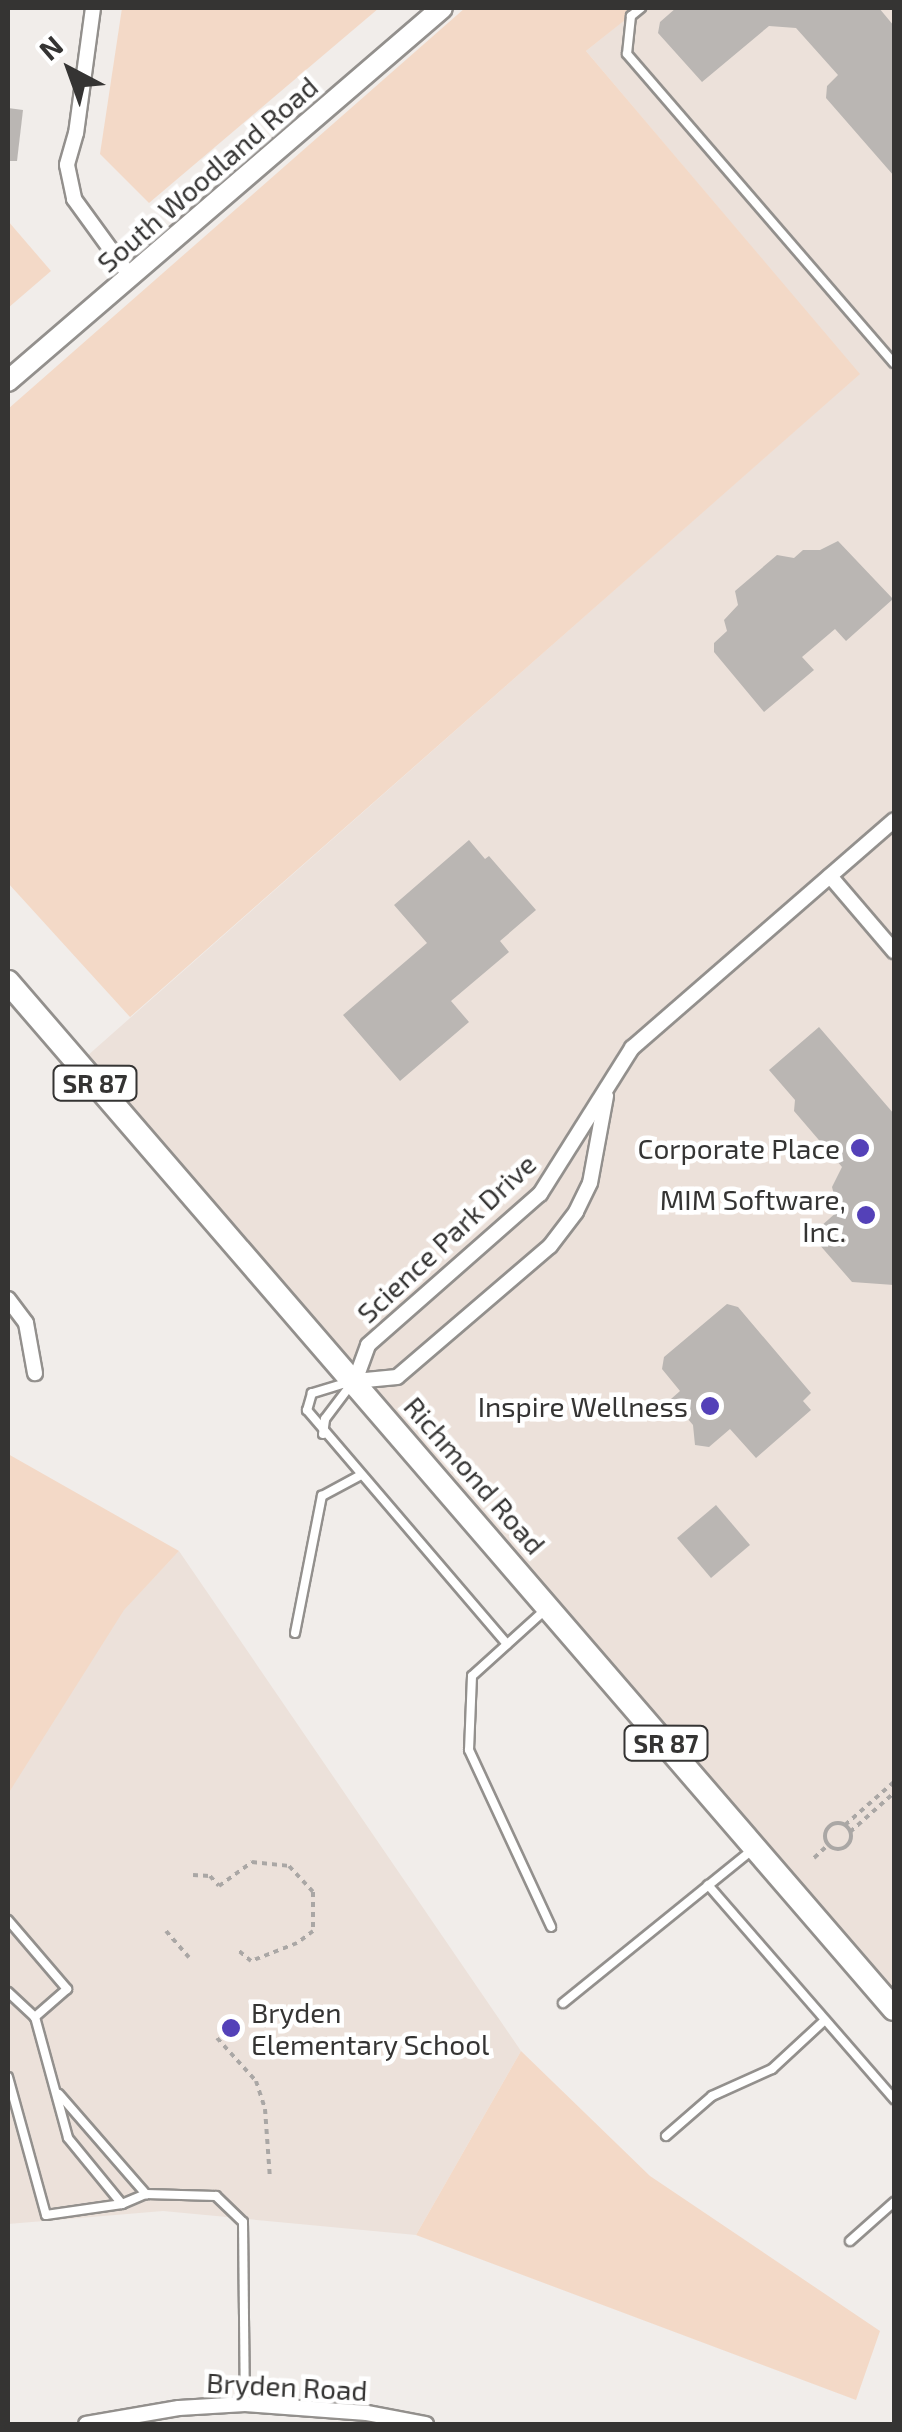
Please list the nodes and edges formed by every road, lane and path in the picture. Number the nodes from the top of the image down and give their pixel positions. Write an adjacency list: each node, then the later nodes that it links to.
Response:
1 (93, 8): 4 (street)
2 (442, 8): 4 (street, South Woodland Road)
3 (641, 8): 5 (lane)
4 (130, 276): 6 (street, South Woodland Road)
5 (894, 363)
6 (8, 381)
7 (894, 820): 8 (street, Science Park Drive)
8 (830, 876): 9 (street); 11 (street, Science Park Drive)
9 (894, 951)
10 (8, 982): 14 (main road, Richmond Road / SR 87)
11 (606, 1096): 14 (street, Science Park Drive); 14 (street, Science Park Drive)
12 (8, 1299): 13 (street)
13 (35, 1372)
14 (354, 1381): 15 (lane); 15 (lane); 17 (main road, Richmond Road / SR 87)
15 (323, 1434): 16 (lane)
16 (361, 1476): 18 (lane); 19 (lane)
17 (548, 1607): 19 (lane); 25 (main road, Richmond Road / SR 87)
18 (295, 1632)
19 (507, 1644): 30 (lane)
20 (894, 1782): 22 (path)
21 (894, 1793): 23 (path)
22 (845, 1825): 23 (path); 24 (path)
23 (850, 1832): 24 (path)
24 (828, 1844): 26 (path)
25 (755, 1847): 28 (lane); 36 (main road, Richmond Road / SR 87)
26 (814, 1858)
27 (192, 1875): 32 (path)
28 (708, 1885): 35 (lane); 38 (lane)
29 (8, 1920): 37 (lane)
30 (552, 1927)
31 (166, 1931): 33 (path)
32 (239, 1950)
33 (189, 1957)
34 (8, 1992): 37 (lane)
35 (564, 2004)
36 (894, 2009)
37 (35, 2017): 41 (lane)
38 (825, 2020): 42 (lane); 43 (lane)
39 (218, 2038): 44 (path)
40 (8, 2077): 47 (lane)
41 (56, 2091): 45 (lane); 47 (lane)
42 (894, 2099)
43 (666, 2136)
44 (270, 2178)
45 (146, 2194): 47 (lane); 49 (lane)
46 (894, 2202): 48 (lane)
47 (122, 2204)
48 (850, 2241)
49 (244, 2404): 50 (street, Bryden Road); 51 (street, Bryden Road)
50 (86, 2424)
51 (426, 2424)

